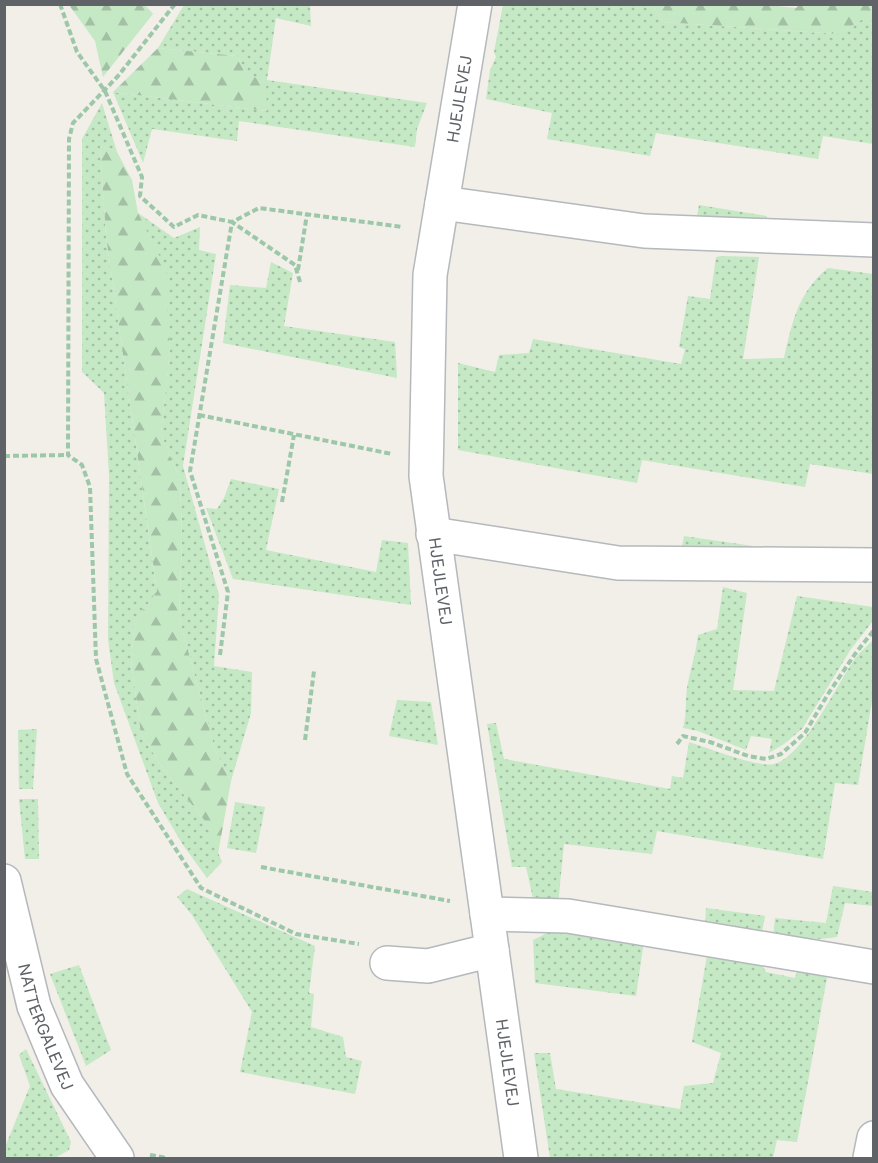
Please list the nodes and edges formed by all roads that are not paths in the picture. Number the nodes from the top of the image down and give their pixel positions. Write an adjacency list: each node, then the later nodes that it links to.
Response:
1 (475, 4): 2 (street, HJEJLEVEJ)
2 (439, 217): 3 (street); 4 (street, HJEJLEVEJ)
3 (873, 240)
4 (433, 534): 5 (street); 7 (street, HJEJLEVEJ)
5 (873, 565)
6 (4, 881): 12 (street, NATTERGALEVEJ)
7 (487, 911): 8 (street, HJEJLEVEJ); 10 (street)
8 (492, 950): 9 (street); 13 (street, HJEJLEVEJ)
9 (387, 963)
10 (873, 968)
11 (873, 1138): 14 (street)
12 (117, 1158)
13 (521, 1158)
14 (870, 1158)

